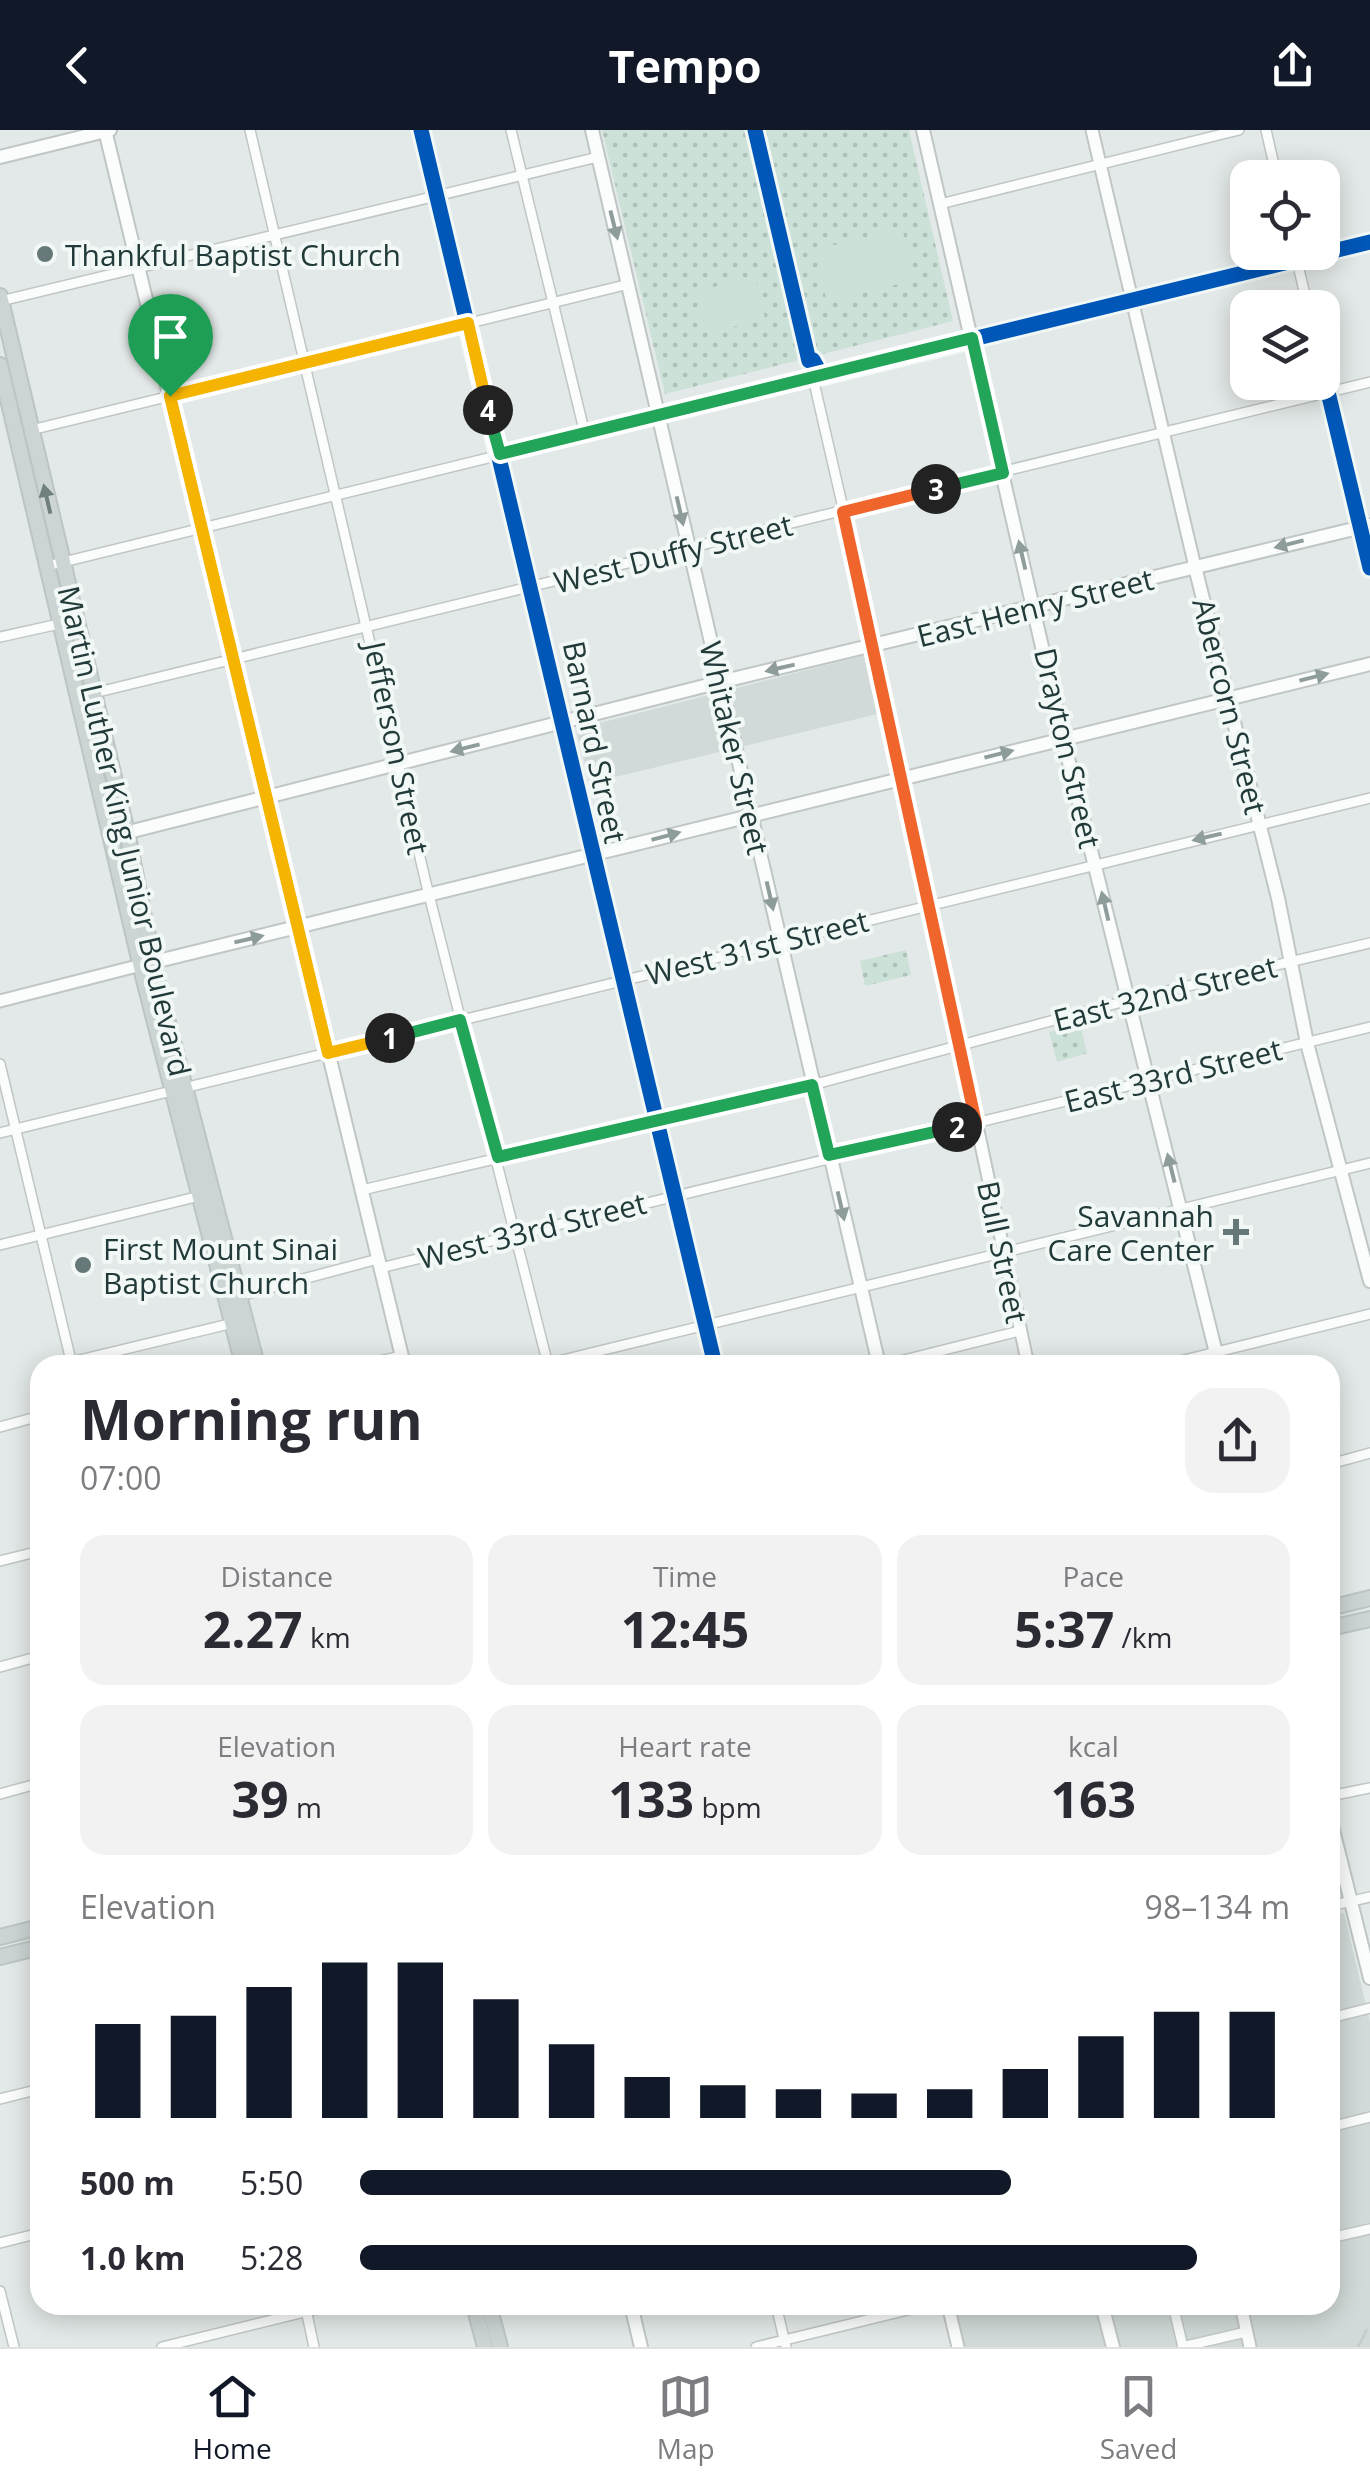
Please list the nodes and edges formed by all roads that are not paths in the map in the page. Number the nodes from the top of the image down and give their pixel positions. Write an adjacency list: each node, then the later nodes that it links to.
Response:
1 (107, 130): 10 (main road); 20 (main road)
2 (250, 130): 17 (street, Jefferson Street)
3 (421, 130): 15 (street, Barnard Street)
4 (511, 130): 14 (street)
5 (592, 130): 11 (main road, Whitaker Street)
6 (922, 130): 16 (main road, Drayton Street)
7 (1092, 130): 13 (street, Abercorn Street)
8 (1239, 130): 13 (street)
9 (1266, 130): 12 (street)
10 (0, 157)
11 (598, 157): 14 (street); 22 (main road, Whitaker Street, one-way to 22)
12 (1273, 160)
13 (1100, 164): 16 (street); 24 (street, Abercorn Street)
14 (522, 175): 15 (street); 25 (street)
15 (438, 196): 17 (street); 26 (street, Barnard Street)
16 (940, 204): 27 (main road, Drayton Street)
17 (275, 236): 20 (street); 28 (street, Jefferson Street)
18 (1370, 242): 19 (street)
19 (1340, 248)
20 (139, 269): 23 (street); 33 (main road)
21 (1244, 270): 24 (street)
22 (629, 284): 25 (street); 36 (main road, Whitaker Street)
23 (1, 299): 37 (main road, Martin Luther King Junior Boulevard)
24 (1133, 300): 27 (street); 38 (street, Abercorn Street)
25 (553, 302): 26 (street); 39 (street)
26 (468, 323): 28 (street); 40 (street, Barnard Street)
27 (972, 338): 30 (street); 41 (main road, Drayton Street)
28 (306, 363): 33 (street); 42 (street, Jefferson Street)
29 (0, 366): 47 (main road, Martin Luther King Junior Boulevard)
30 (817, 377): 36 (street); 43 (street, Bull Street)
31 (1370, 382): 32 (street, West Duffy Street)
32 (1340, 389)
33 (170, 396): 37 (street); 45 (main road)
34 (1295, 400): 38 (street, West Duffy Street)
35 (1330, 400): 44 (street)
36 (658, 416): 39 (street); 46 (main road, Whitaker Street, one-way to 46)
37 (31, 430): 47 (main road, Martin Luther King Junior Boulevard, one-way to 37)
38 (1165, 432): 41 (street, West Duffy Street); 48 (street, Abercorn Street)
39 (585, 434): 40 (street)
40 (500, 454): 42 (street); 50 (street, Barnard Street)
41 (1003, 473): 43 (street, West Duffy Street); 51 (main road, Drayton Street, one-way to 41)
42 (338, 494): 45 (street); 53 (street, Jefferson Street)
43 (843, 512): 46 (street, West Duffy Street); 55 (street, Bull Street)
44 (1365, 526): 48 (main road, East Henry Street, one-way to 48); 49 (street)
45 (202, 528): 47 (street); 56 (main road)
46 (689, 549): 50 (street, West Duffy Street); 58 (main road, Whitaker Street)
47 (54, 564): 52 (main road, Martin Luther King Junior Boulevard); 59 (main road, Martin Luther King Junior Boulevard)
48 (1195, 567): 51 (main road, East Henry Street); 60 (main road, Abercorn Street)
49 (1370, 568)
50 (532, 588): 53 (street, West Duffy Street); 61 (street, Barnard Street)
51 (1034, 606): 55 (main road, East Henry Street); 62 (main road, Drayton Street)
52 (59, 624): 54 (street); 69 (main road, Martin Luther King Junior Boulevard)
53 (370, 627): 56 (street, West Duffy Street); 63 (street, Jefferson Street)
54 (0, 637)
55 (875, 647): 58 (main road, East Henry Street, one-way to 58); 64 (street, Bull Street)
56 (234, 660): 59 (street, West Duffy Street); 65 (main road)
57 (1370, 664): 60 (main road, one-way to 57)
58 (720, 682): 61 (main road, East Henry Street); 67 (main road, Whitaker Street)
59 (94, 694): 69 (main road, Martin Luther King Junior Boulevard)
60 (1230, 698): 62 (main road); 68 (main road, Abercorn Street)
61 (560, 724): 63 (main road, East Henry Street, one-way to 63); 70 (street, Barnard Street)
62 (1063, 738): 64 (main road, one-way to 62); 71 (main road, Drayton Street)
63 (399, 764): 65 (main road, East Henry Street); 72 (street, Jefferson Street)
64 (904, 778): 67 (main road); 73 (street, Bull Street)
65 (264, 797): 69 (main road, East Henry Street); 74 (main road)
66 (1370, 798): 68 (street, West 31st Street)
67 (751, 814): 70 (main road, one-way to 67); 75 (main road, Whitaker Street, one-way to 75)
68 (1260, 825): 71 (street, West 31st Street, one-way to 71); 77 (main road, Abercorn Street)
69 (120, 834): 78 (main road, Martin Luther King Junior Boulevard)
70 (592, 856): 72 (main road); 79 (street, Barnard Street)
71 (1095, 863): 73 (street, West 31st Street); 80 (main road, Drayton Street, one-way to 71)
72 (429, 894): 74 (main road); 82 (street, Jefferson Street)
73 (932, 903): 75 (street, West 31st Street); 85 (street, Bull Street)
74 (298, 928): 78 (main road, one-way to 74); 86 (main road)
75 (780, 941): 79 (street, West 31st Street); 89 (main road, Whitaker Street)
76 (1370, 943): 77 (street, East 32nd Street)
77 (1289, 963): 80 (street, East 32nd Street); 84 (main road, Abercorn Street)
78 (148, 964): 81 (street); 90 (main road, Martin Luther King Junior Boulevard)
79 (621, 981): 82 (street, West 31st Street); 91 (street, Barnard Street)
80 (1129, 1000): 85 (street, East 32nd Street); 88 (main road, Drayton Street)
81 (0, 1001)
82 (460, 1020): 86 (street, West 31st Street); 96 (street, Jefferson Street)
83 (1370, 1027): 84 (street, East 33rd Street)
84 (1307, 1043): 88 (street, East 33rd Street); 98 (main road, Abercorn Street)
85 (961, 1045): 89 (street, East 32nd Street); 92 (street, Bull Street)
86 (328, 1053): 90 (street, West 31st Street); 99 (main road)
87 (0, 1064): 93 (street)
88 (1149, 1081): 92 (street, East 33rd Street); 102 (main road, Drayton Street, one-way to 88)
89 (812, 1085): 91 (street, East 32nd Street); 95 (main road, Whitaker Street)
90 (180, 1089): 93 (street, West 31st Street); 101 (main road, Martin Luther King Junior Boulevard); 110 (main road, Martin Luther King Junior Boulevard)
91 (655, 1118): 96 (street, East 32nd Street); 100 (street, Barnard Street)
92 (976, 1123): 95 (street, West 33rd Street); 106 (street, Bull Street)
93 (16, 1129): 94 (street, West 31st Street); 104 (street)
94 (0, 1133)
95 (829, 1155): 100 (street, West 33rd Street); 109 (main road, Whitaker Street, one-way to 109)
96 (498, 1157): 99 (street, East 32nd Street); 103 (street, Jefferson Street)
97 (1370, 1162): 98 (street)
98 (1343, 1169): 102 (street); 108 (main road, Abercorn Street)
99 (362, 1190): 107 (main road)
100 (674, 1194): 103 (street, West 33rd Street); 113 (street, Barnard Street)
101 (200, 1196): 104 (street); 112 (main road, Martin Luther King Junior Boulevard)
102 (1182, 1210): 106 (street); 126 (main road, Drayton Street)
103 (517, 1234): 107 (street, West 33rd Street); 120 (street, Jefferson Street)
104 (41, 1235): 105 (street); 115 (street)
105 (0, 1245)
106 (1003, 1255): 109 (street); 114 (street, Bull Street)
107 (379, 1264): 110 (street, West 33rd Street); 119 (main road)
108 (1370, 1281)
109 (860, 1288): 113 (street); 123 (main road, Whitaker Street)
110 (239, 1296): 118 (main road, Martin Luther King Junior Boulevard)
111 (1370, 1314): 127 (street)
112 (233, 1323): 116 (street); 117 (main road, Martin Luther King Junior Boulevard)
113 (706, 1328): 121 (street); 122 (street, Barnard Street)
114 (1019, 1331): 124 (street); 125 (street, Bull Street)
115 (70, 1355)
116 (104, 1355)
117 (240, 1355)
118 (254, 1355)
119 (401, 1355)
120 (544, 1355)
121 (589, 1355)
122 (713, 1355)
123 (879, 1355)
124 (922, 1355)
125 (1025, 1355)
126 (1217, 1355)
127 (1228, 1355)
128 (30, 1419): 129 (street)
129 (0, 1428)
130 (1370, 1453): 131 (street)
131 (1340, 1461)
132 (30, 1554): 133 (street)
133 (0, 1562)
134 (1370, 1598): 135 (main road)
135 (1340, 1606)
136 (1370, 1619): 137 (main road)
137 (1340, 1626)
138 (30, 1659): 139 (street)
139 (0, 1667)
140 (30, 1786): 142 (street)
141 (1370, 1788): 143 (street)
142 (0, 1794)
143 (1340, 1794)
144 (1340, 1858): 146 (main road)
145 (1370, 1897): 146 (street)
146 (1351, 1901): 147 (street); 152 (main road)
147 (1340, 1904)
148 (30, 1930): 149 (main road)
149 (0, 1937)
150 (30, 1950): 151 (main road)
151 (0, 1957)
152 (1370, 1978)
153 (1370, 2008): 154 (street)
154 (1340, 2016)
155 (30, 2092): 156 (street)
156 (0, 2099)
157 (1370, 2117): 158 (street)
158 (1340, 2124)
159 (1370, 2228): 161 (street)
160 (30, 2236): 162 (street)
161 (1340, 2236)
162 (0, 2243)
163 (0, 2291): 177 (street)
164 (280, 2315): 178 (street)
165 (307, 2315): 179 (street)
166 (477, 2315): 180 (main road)
167 (492, 2315): 181 (main road)
168 (634, 2315): 182 (main road)
169 (778, 2315): 176 (street)
170 (891, 2315): 176 (street)
171 (950, 2315): 184 (street)
172 (1105, 2315): 185 (main road)
173 (1175, 2315): 186 (street)
174 (1243, 2315): 175 (street)
175 (1246, 2332): 186 (street); 187 (street)
176 (785, 2344): 183 (street)
177 (14, 2347)
178 (162, 2347)
179 (314, 2347)
180 (485, 2347)
181 (500, 2347)
182 (642, 2347)
183 (756, 2347)
184 (958, 2347)
185 (1113, 2347)
186 (1182, 2347)
187 (1250, 2347)

